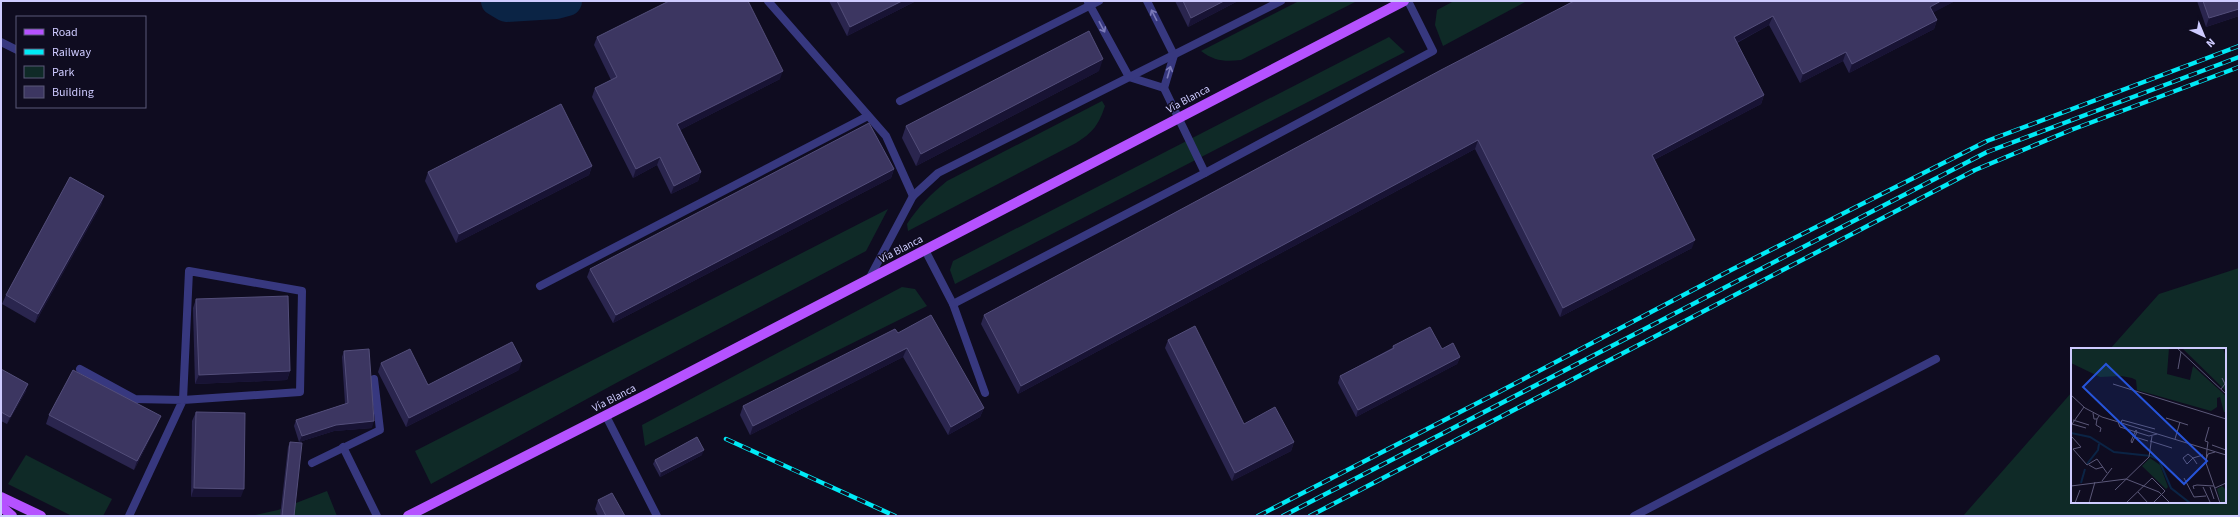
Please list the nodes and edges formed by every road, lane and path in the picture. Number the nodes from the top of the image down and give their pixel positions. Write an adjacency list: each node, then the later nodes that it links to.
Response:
1 (768, 1): 14 (lane)
2 (1099, 1): 7 (lane)
3 (1147, 1): 10 (lane, one-way to 3)
4 (1281, 1): 10 (lane)
5 (1404, 1): 15 (main road, Vía Blanca)
6 (1408, 1): 16 (lane)
7 (1089, 3): 11 (lane, one-way to 11); 13 (lane)
8 (1, 42): 9 (lane)
9 (16, 50)
10 (1174, 55): 11 (lane); 12 (lane, one-way to 10)
11 (1129, 77): 12 (lane); 17 (lane)
12 (1164, 88): 15 (lane)
13 (900, 101)
14 (868, 116): 17 (lane); 20 (lane)
15 (1179, 118): 16 (lane); 18 (main road, Vía Blanca)
16 (1205, 173): 21 (lane)
17 (913, 196): 19 (lane)
18 (925, 250): 19 (main road, Vía Blanca); 21 (lane)
19 (869, 279): 27 (main road, Vía Blanca)
20 (540, 286)
21 (953, 304): 25 (lane)
22 (1936, 359): 40 (lane)
23 (80, 369): 26 (lane)
24 (374, 379): 28 (lane)
25 (985, 393)
26 (183, 400): 26 (lane); 36 (lane)
27 (606, 416): 38 (main road, Vía Blanca); 39 (lane)
28 (343, 447): 29 (lane); 37 (lane)
29 (312, 463)
30 (1, 497): 35 (main road)
31 (1, 501): 34 (main road)
32 (1, 506): 33 (main road)
33 (12, 516)
34 (24, 516)
35 (41, 516)
36 (129, 516)
37 (377, 516)
38 (408, 516)
39 (657, 516)
40 (1634, 516)

